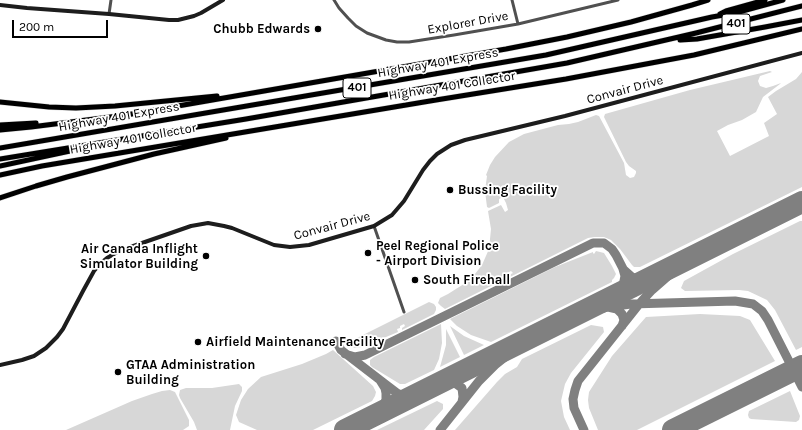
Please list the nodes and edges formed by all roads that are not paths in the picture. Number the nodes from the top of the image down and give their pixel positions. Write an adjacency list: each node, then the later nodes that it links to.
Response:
1 (111, 0): 11 (street)
2 (223, 0): 11 (street)
3 (334, 0): 14 (street, Explorer Drive)
4 (512, 0): 14 (street)
5 (618, 0): 14 (street, Explorer Drive)
6 (708, 0): 18 (highway, Highway 401 Collector / 401)
7 (765, 0): 12 (highway)
8 (783, 0): 12 (highway, Highway 401 Express / 401)
9 (0, 6): 11 (street)
10 (802, 6): 16 (highway, Highway 401 Express / 401)
11 (109, 14)
12 (712, 17): 25 (highway, Highway 401 Express / 401)
13 (802, 20): 16 (highway)
14 (518, 24)
15 (802, 29): 23 (highway, Highway 401 Collector / 401)
16 (669, 40): 24 (highway, Highway 401 Express / 401)
17 (802, 53): 30 (street, Convair Drive)
18 (242, 95): 19 (highway); 20 (highway, Highway 401 Collector / 401)
19 (0, 102)
20 (73, 122): 21 (highway); 22 (highway)
21 (0, 125)
22 (0, 130)
23 (256, 130): 28 (highway, Highway 401 Collector / 401); 29 (highway)
24 (98, 144): 26 (highway, 401); 27 (highway)
25 (0, 148)
26 (0, 159)
27 (0, 166)
28 (0, 175)
29 (0, 198)
30 (374, 226): 31 (street); 32 (street, Convair Drive)
31 (404, 312)
32 (1, 364)

